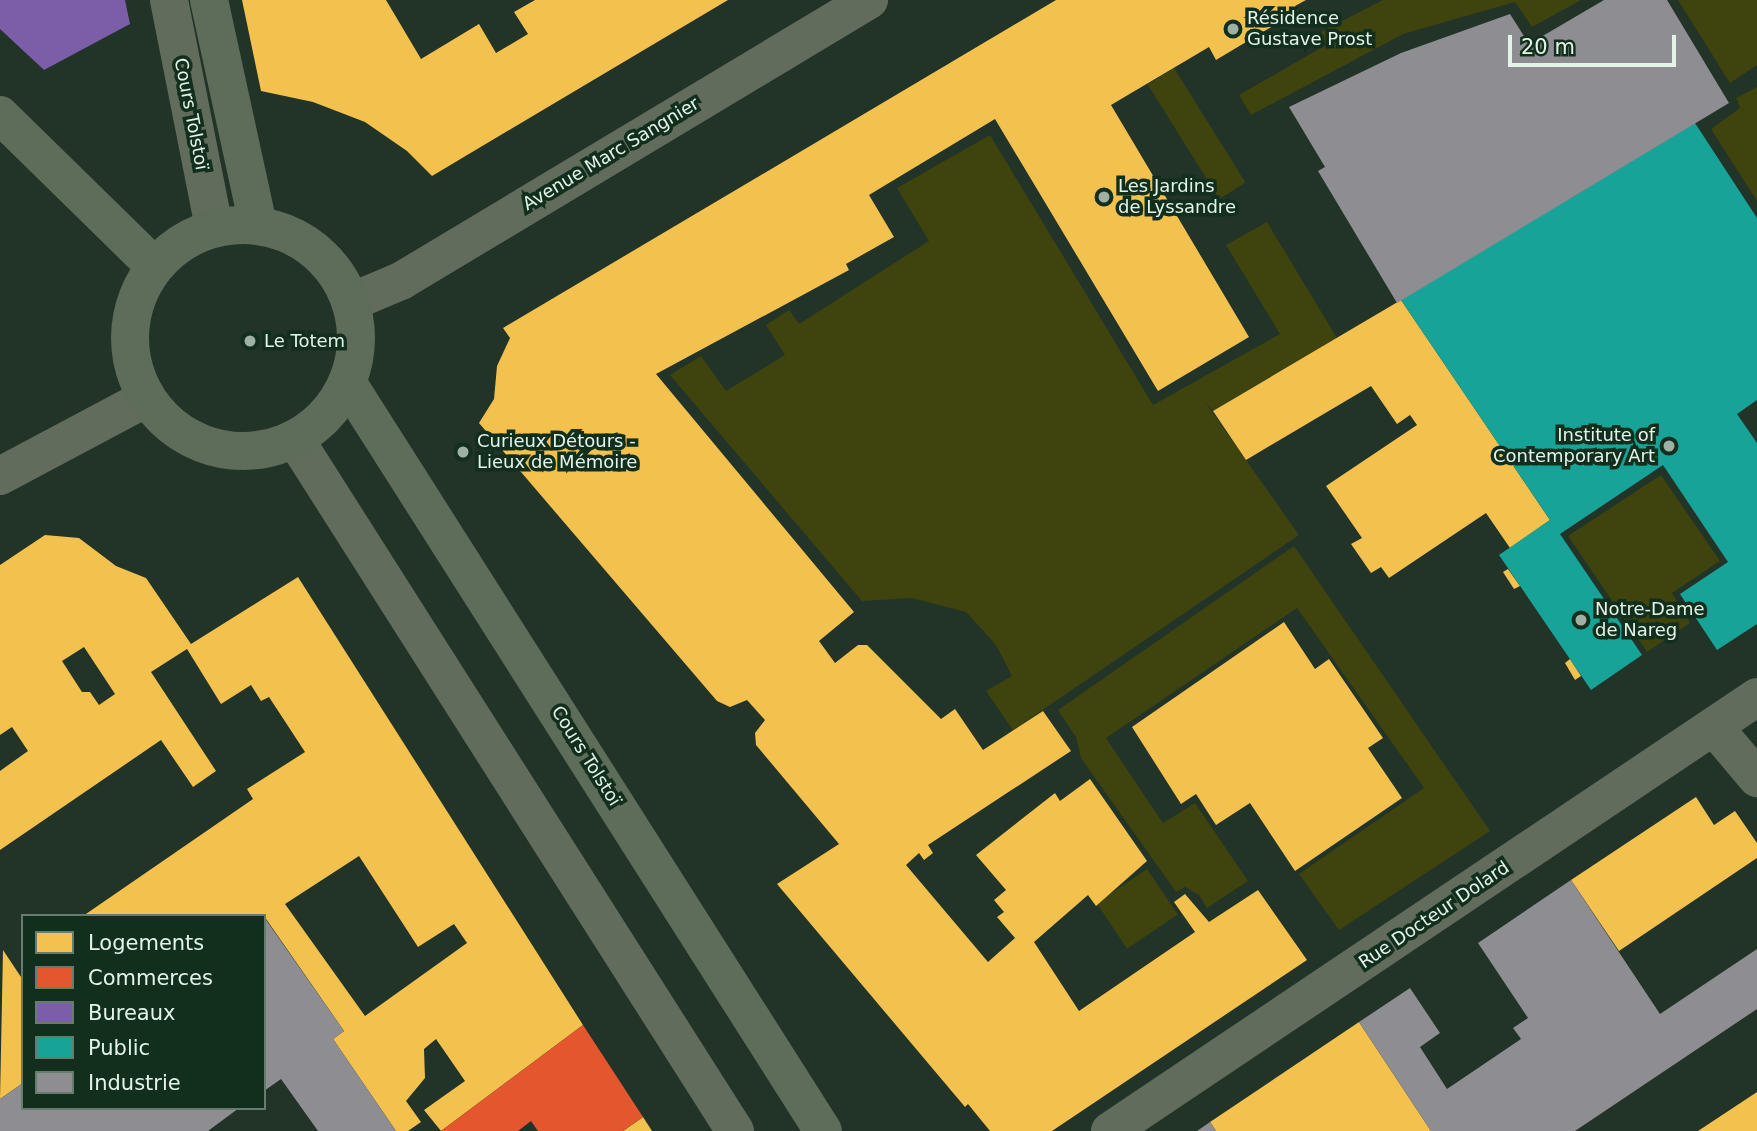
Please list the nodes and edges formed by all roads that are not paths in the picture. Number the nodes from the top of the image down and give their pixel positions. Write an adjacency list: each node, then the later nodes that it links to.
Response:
1 (169, 0): 6 (street, Cours Tolstoï)
2 (209, 0): 5 (main road)
3 (869, 0): 8 (street, Avenue Marc Sangnier)
4 (0, 115): 7 (main road)
5 (258, 225): 6 (main road); 8 (main road)
6 (214, 227): 7 (main road)
7 (154, 266): 10 (main road)
8 (351, 302): 9 (main road)
9 (347, 382): 11 (main road); 17 (main road, Cours Tolstoï)
10 (147, 398): 11 (main road); 12 (street)
11 (295, 439): 16 (street)
12 (0, 477)
13 (1757, 697): 14 (street, Rue Docteur Dolard)
14 (1713, 727): 15 (street); 18 (street, Rue Docteur Dolard)
15 (1757, 778)
16 (736, 1131)
17 (823, 1131)
18 (1110, 1131)

